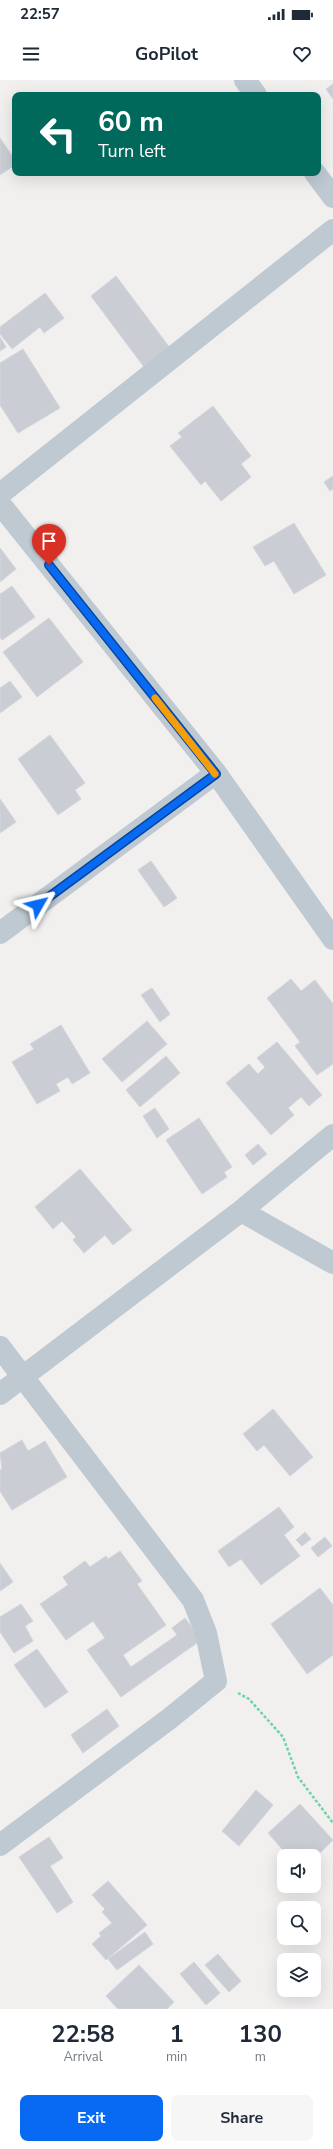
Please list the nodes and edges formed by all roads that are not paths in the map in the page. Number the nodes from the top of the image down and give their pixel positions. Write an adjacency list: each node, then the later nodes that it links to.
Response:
1 (245, 80): 2 (street)
2 (254, 92)
3 (317, 176): 4 (street)
4 (333, 197)
5 (333, 230): 6 (street)
6 (0, 494)
7 (0, 504): 8 (street)
8 (216, 774): 9 (street); 10 (street)
9 (0, 933)
10 (333, 939)
11 (333, 1135): 12 (street)
12 (241, 1211): 13 (street); 15 (street)
13 (333, 1264)
14 (0, 1347): 15 (street)
15 (24, 1378): 16 (street); 17 (street)
16 (0, 1394)
17 (0, 1845)

